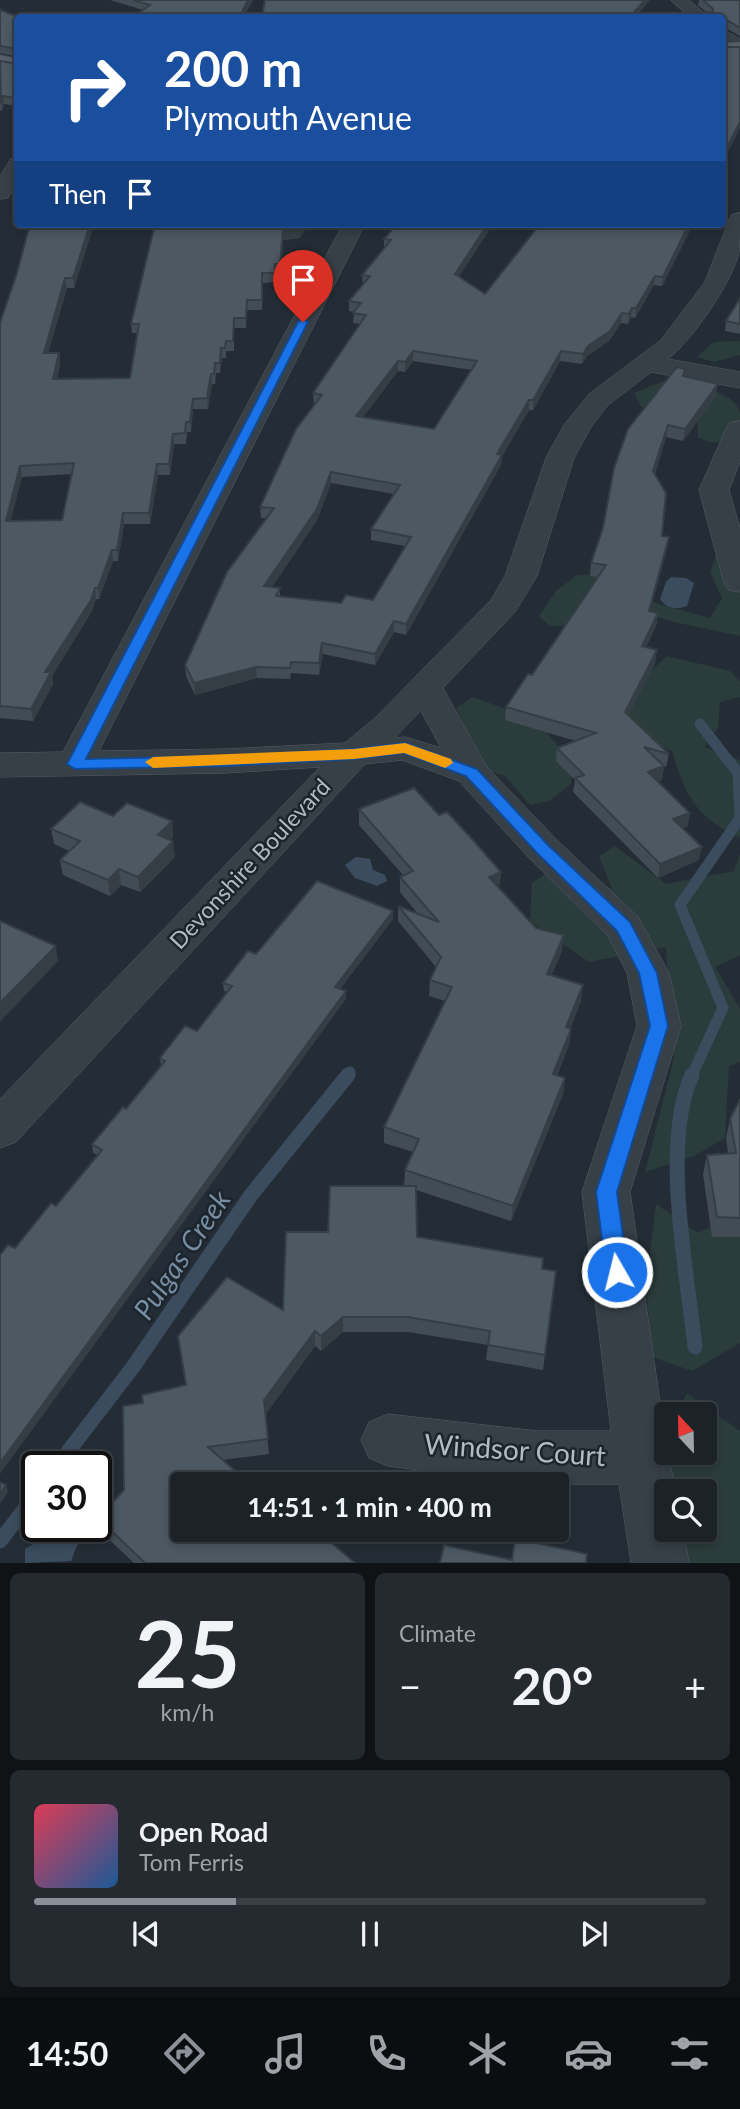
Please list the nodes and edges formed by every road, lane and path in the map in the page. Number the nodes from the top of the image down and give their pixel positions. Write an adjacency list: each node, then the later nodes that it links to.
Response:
1 (679, 0): 2 (street)
2 (697, 14)
3 (734, 223): 5 (street, Devonshire Boulevard)
4 (352, 228): 11 (street)
5 (646, 363): 6 (street); 9 (street, Devonshire Boulevard)
6 (740, 380)
7 (740, 429): 8 (street)
8 (740, 583)
9 (425, 687): 10 (street, Devonshire Boulevard); 13 (street)
10 (354, 754): 11 (street); 13 (street); 14 (street, Devonshire Boulevard)
11 (75, 764): 12 (street)
12 (0, 765)
13 (472, 772): 16 (street)
14 (0, 1129)
15 (388, 1440): 16 (street, Windsor Court)
16 (642, 1457): 17 (street)
17 (660, 1563)

